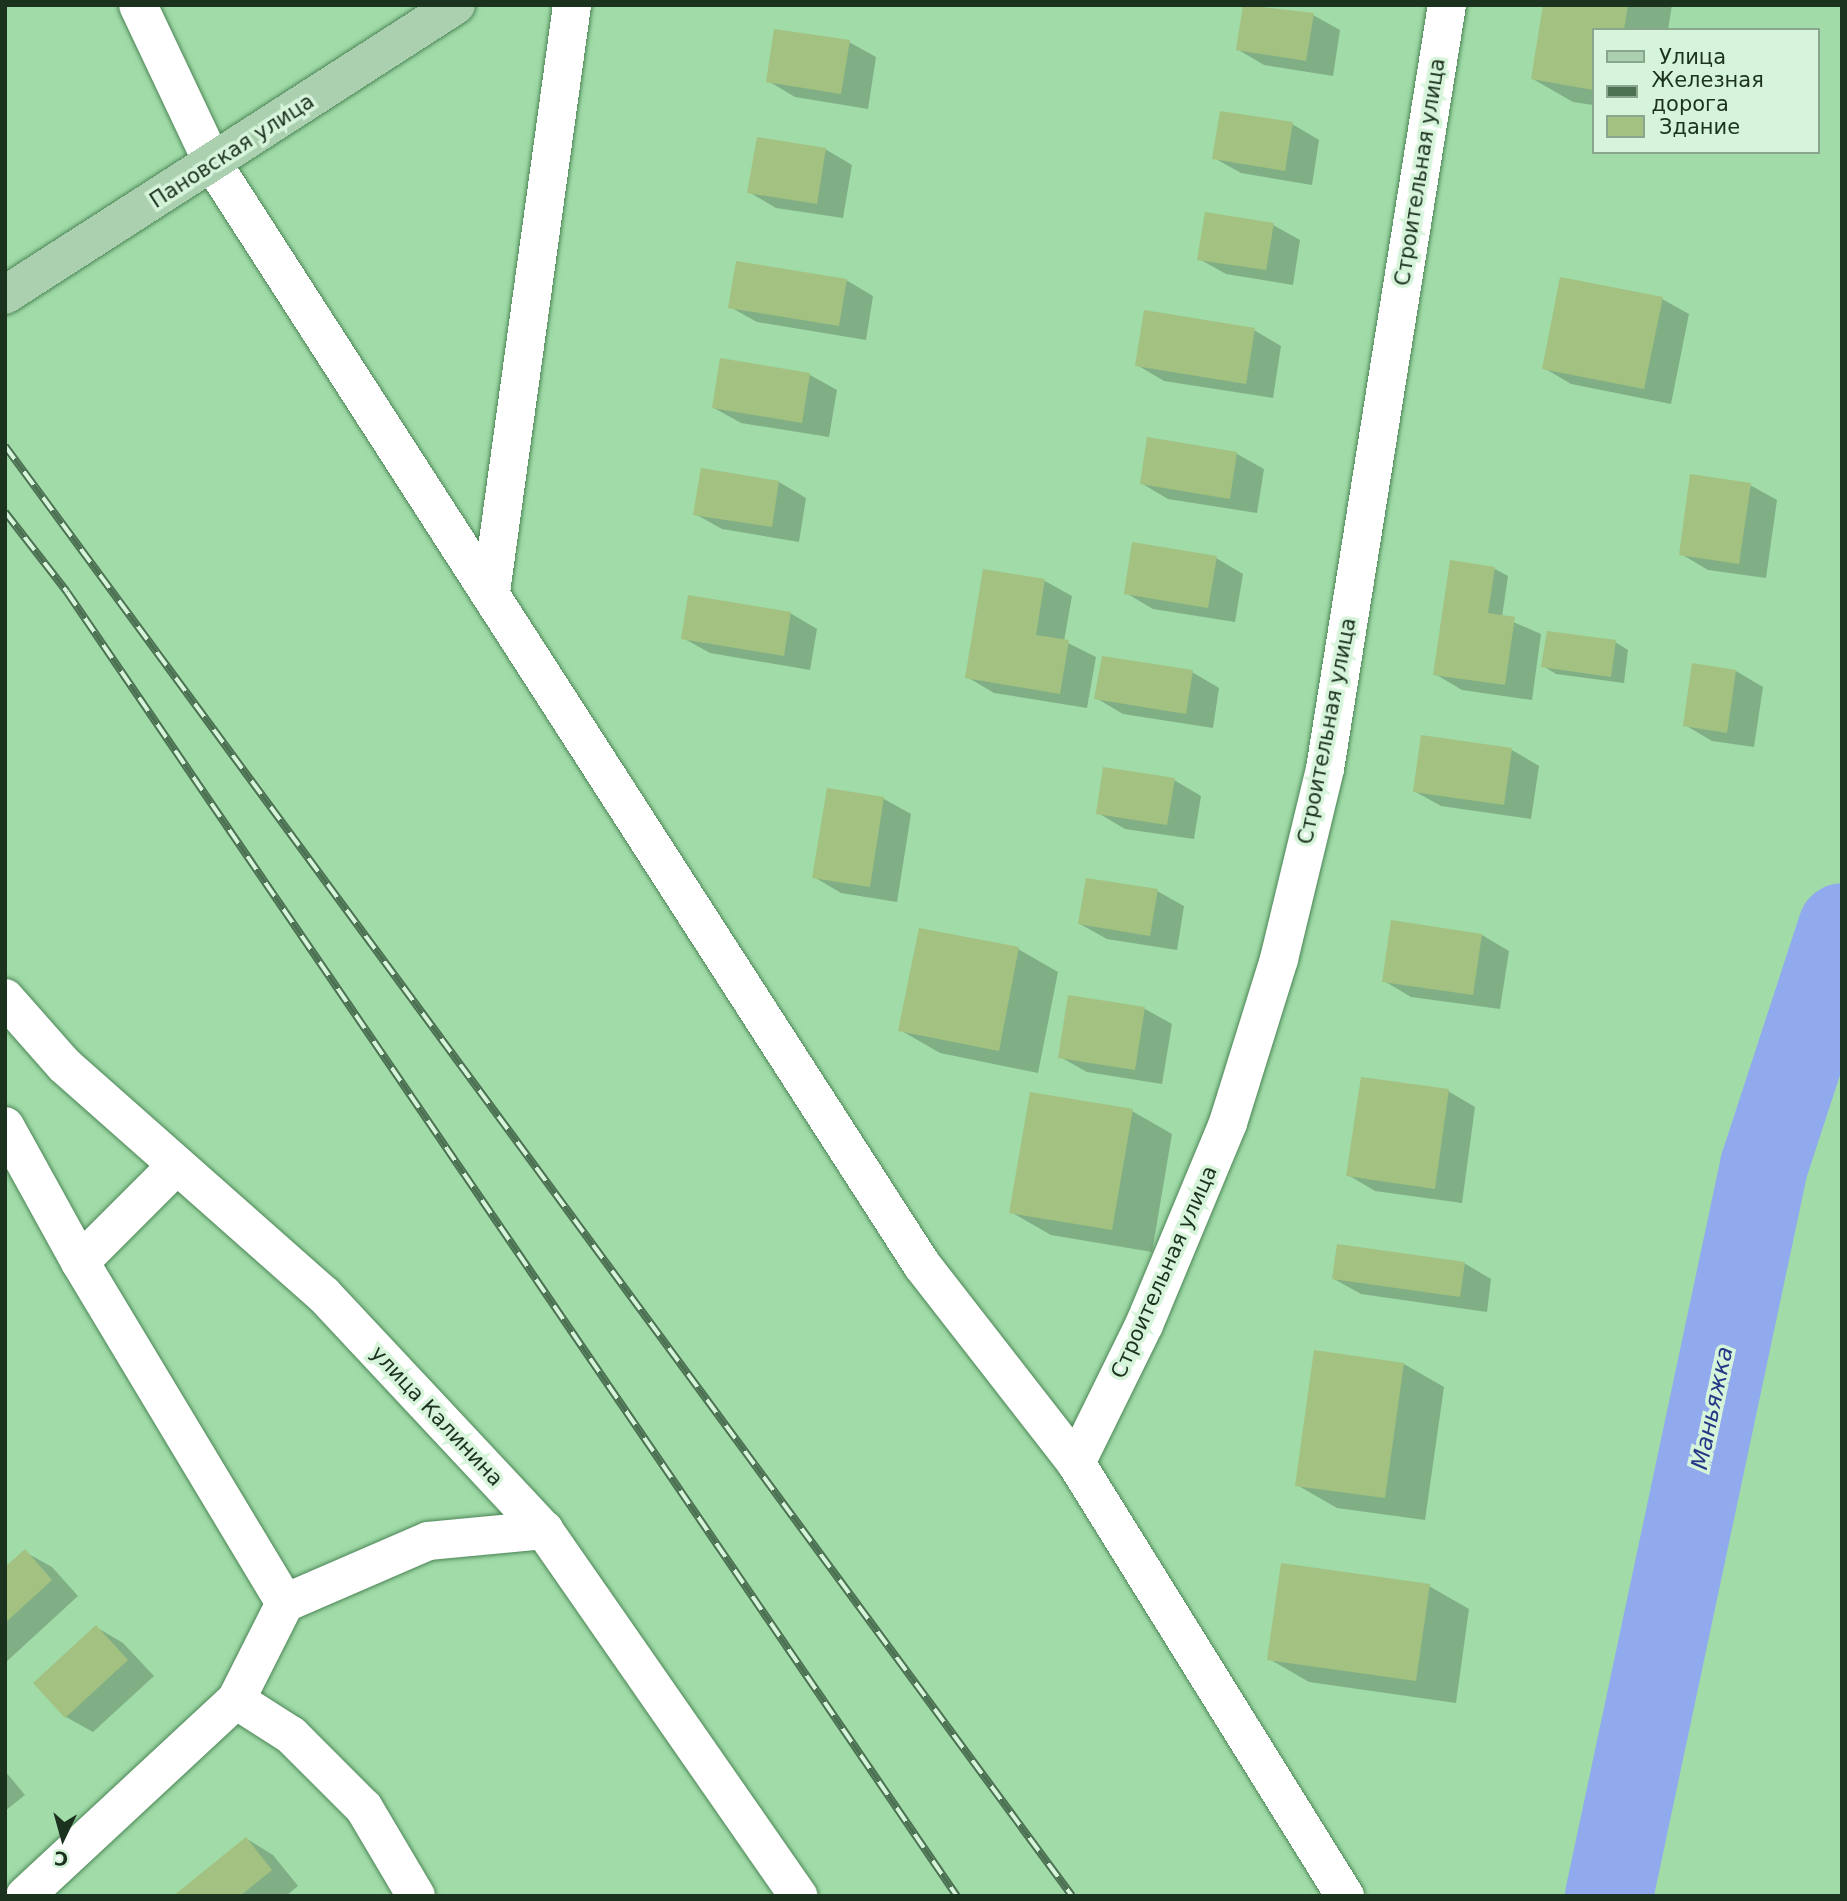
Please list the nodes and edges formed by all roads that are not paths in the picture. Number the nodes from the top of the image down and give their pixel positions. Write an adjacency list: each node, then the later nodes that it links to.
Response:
1 (138, 5): 5 (street)
2 (456, 5): 5 (main road, Пановская улица)
3 (572, 5): 7 (street)
4 (1447, 5): 12 (street, Строительная улица)
5 (213, 164): 6 (main road, Пановская улица); 7 (street)
6 (5, 295)
7 (491, 592): 12 (street)
8 (5, 998): 10 (street, улица Калинина)
9 (5, 1126): 11 (street)
10 (177, 1165): 11 (street); 13 (street, улица Калинина)
11 (80, 1262): 14 (street)
12 (1076, 1463): 19 (street)
13 (544, 1530): 14 (street); 18 (street, улица Калинина)
14 (285, 1603): 15 (street)
15 (236, 1700): 16 (street); 17 (street)
16 (25, 1896)
17 (416, 1896)
18 (798, 1896)
19 (1345, 1896)

